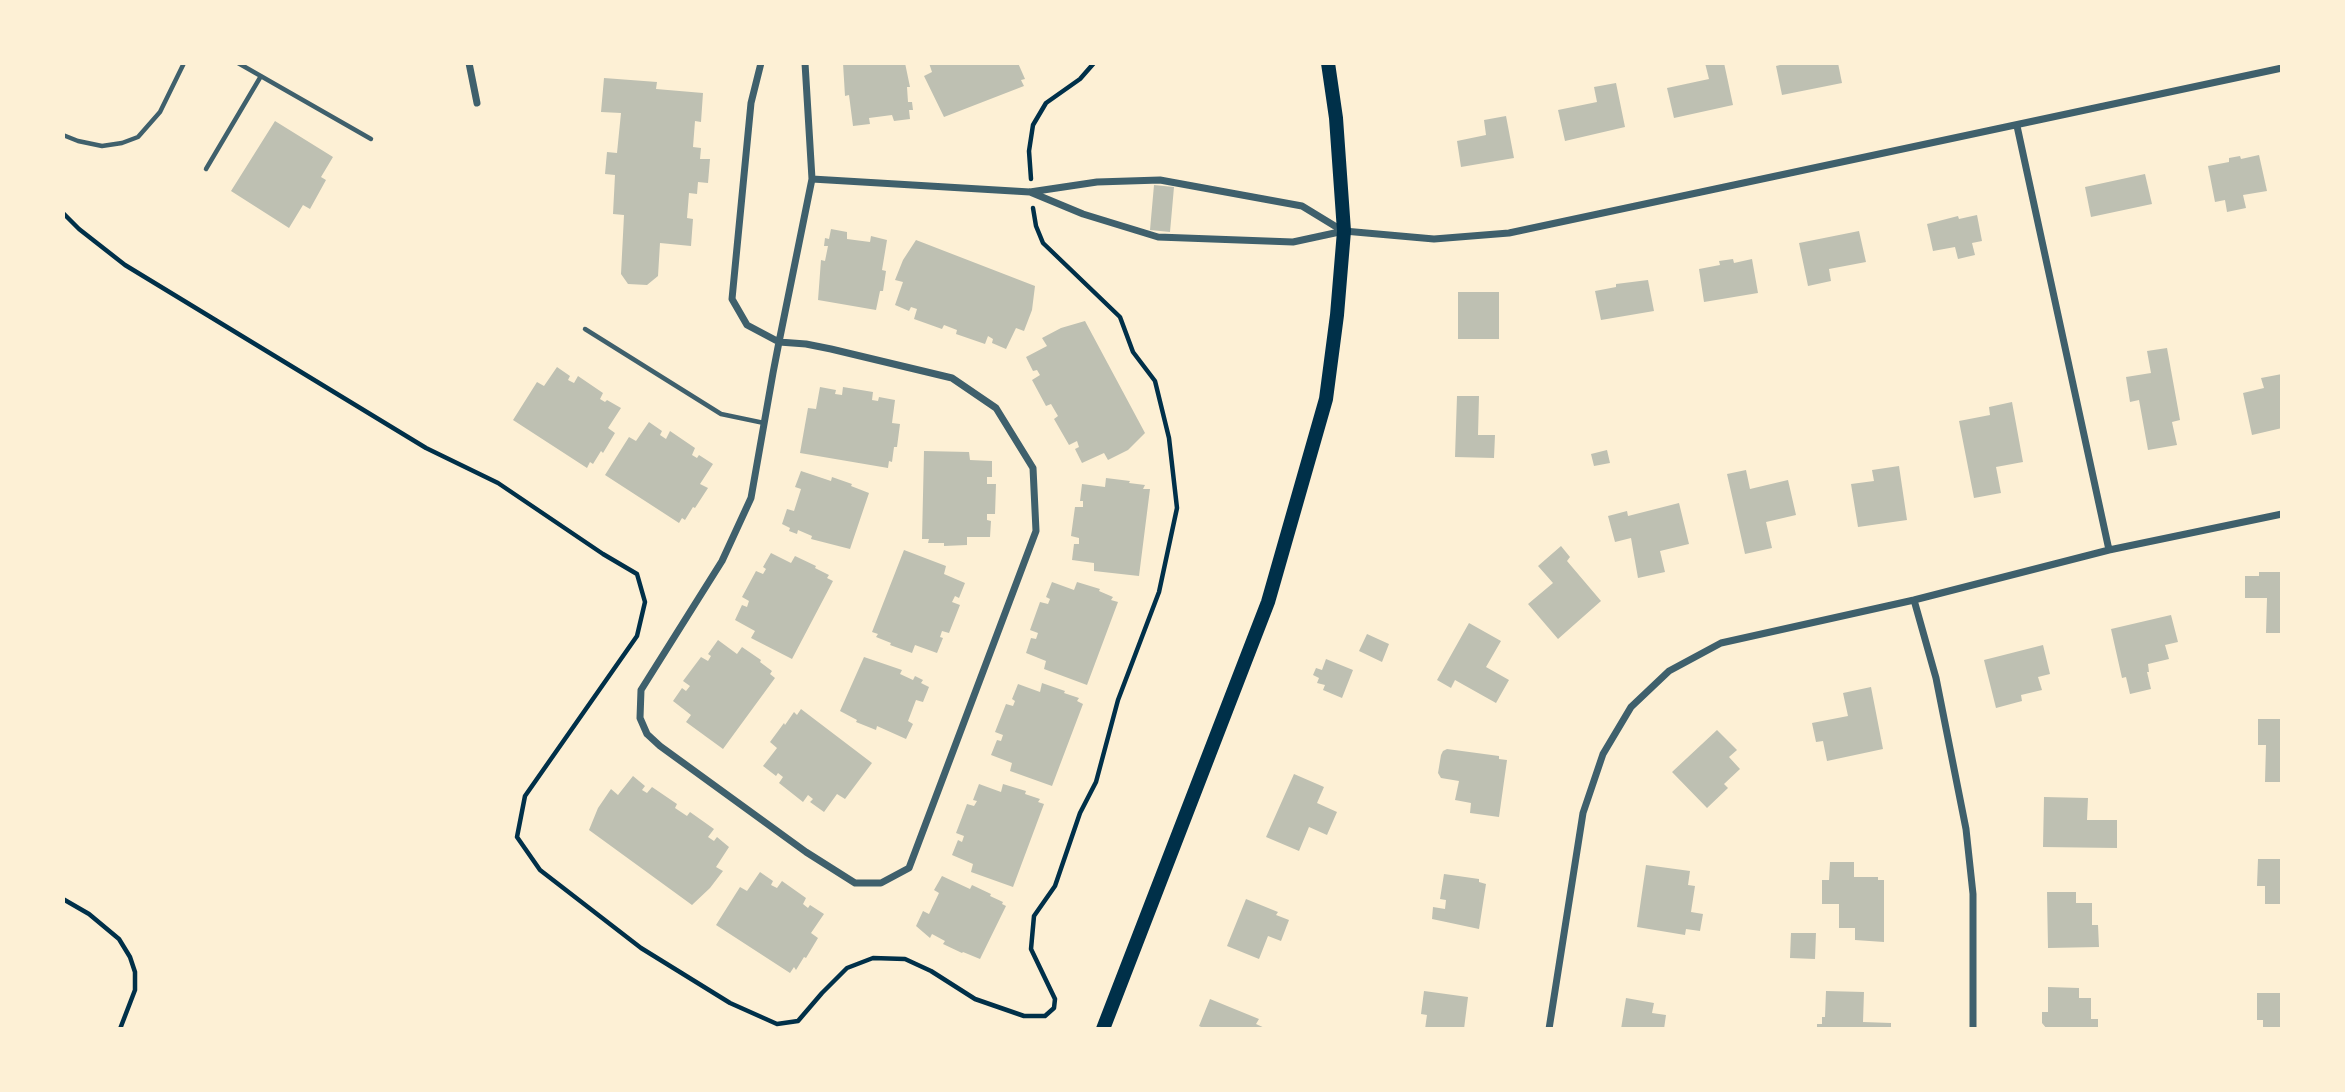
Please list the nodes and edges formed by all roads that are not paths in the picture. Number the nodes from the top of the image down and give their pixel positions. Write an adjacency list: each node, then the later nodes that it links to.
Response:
1 (184, 63): 11 (lane)
2 (238, 63): 8 (lane)
3 (469, 63): 9 (street)
4 (761, 63): 18 (street)
5 (805, 63): 14 (street)
6 (1328, 63): 16 (main road)
7 (2282, 68): 10 (street)
8 (261, 76): 12 (lane); 13 (lane)
9 (477, 103)
10 (2017, 126): 16 (street); 21 (street)
11 (63, 135)
12 (371, 139)
13 (206, 169)
14 (812, 179): 15 (street); 18 (street)
15 (1030, 188): 16 (street); 16 (street)
16 (1344, 231): 23 (main road)
17 (585, 329): 19 (lane)
18 (779, 342): 19 (street); 19 (street)
19 (765, 424)
20 (2282, 514): 21 (street)
21 (2109, 550): 22 (street)
22 (1914, 600): 24 (street); 25 (street)
23 (1102, 1029)
24 (1549, 1029)
25 (1973, 1029)

